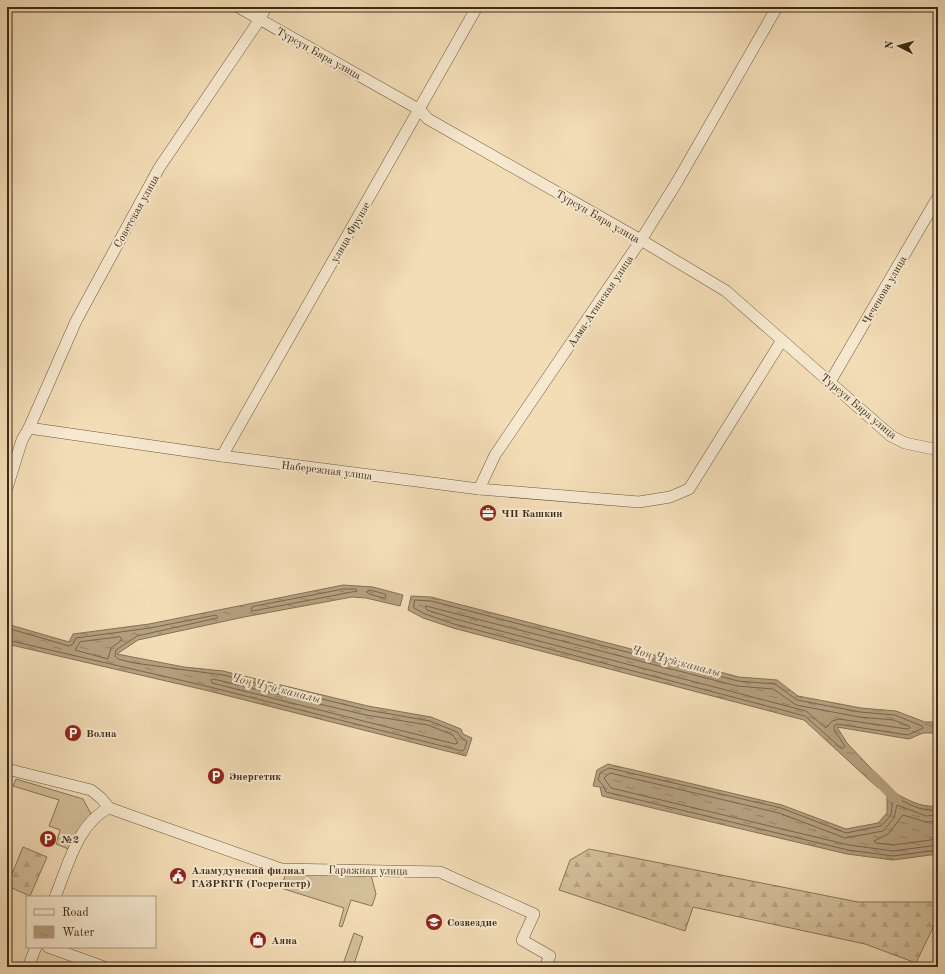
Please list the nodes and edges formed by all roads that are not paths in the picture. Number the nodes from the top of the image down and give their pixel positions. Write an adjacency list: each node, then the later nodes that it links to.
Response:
1 (238, 7): 5 (street, Турсун Бяра улица)
2 (266, 7): 5 (street, Советская улица)
3 (477, 7): 6 (street, улица Фрунзе)
4 (777, 7): 8 (street, Алма-Атинская улица)
5 (260, 19): 6 (street, Турсун Бяра улица); 11 (street, Советская улица)
6 (420, 110): 8 (street, Турсун Бяра улица); 13 (street, улица Фрунзе)
7 (938, 197): 10 (street, Чеченова улица)
8 (641, 240): 9 (street, Турсун Бяра улица); 15 (street, Алма-Атинская улица)
9 (782, 340): 10 (street, Турсун Бяра улица); 15 (street, Набережная улица)
10 (830, 382): 12 (street, Турсун Бяра улица)
11 (29, 428): 13 (street, Набережная улица); 14 (street)
12 (937, 447)
13 (222, 456): 15 (street, Набережная улица)
14 (7, 488)
15 (479, 489)
16 (7, 769): 17 (street)
17 (109, 808): 18 (street); 23 (street, Гаражная улица)
18 (55, 896)
19 (36, 948): 21 (street)
20 (51, 948): 22 (street)
21 (28, 967)
22 (104, 967)
23 (545, 967)

